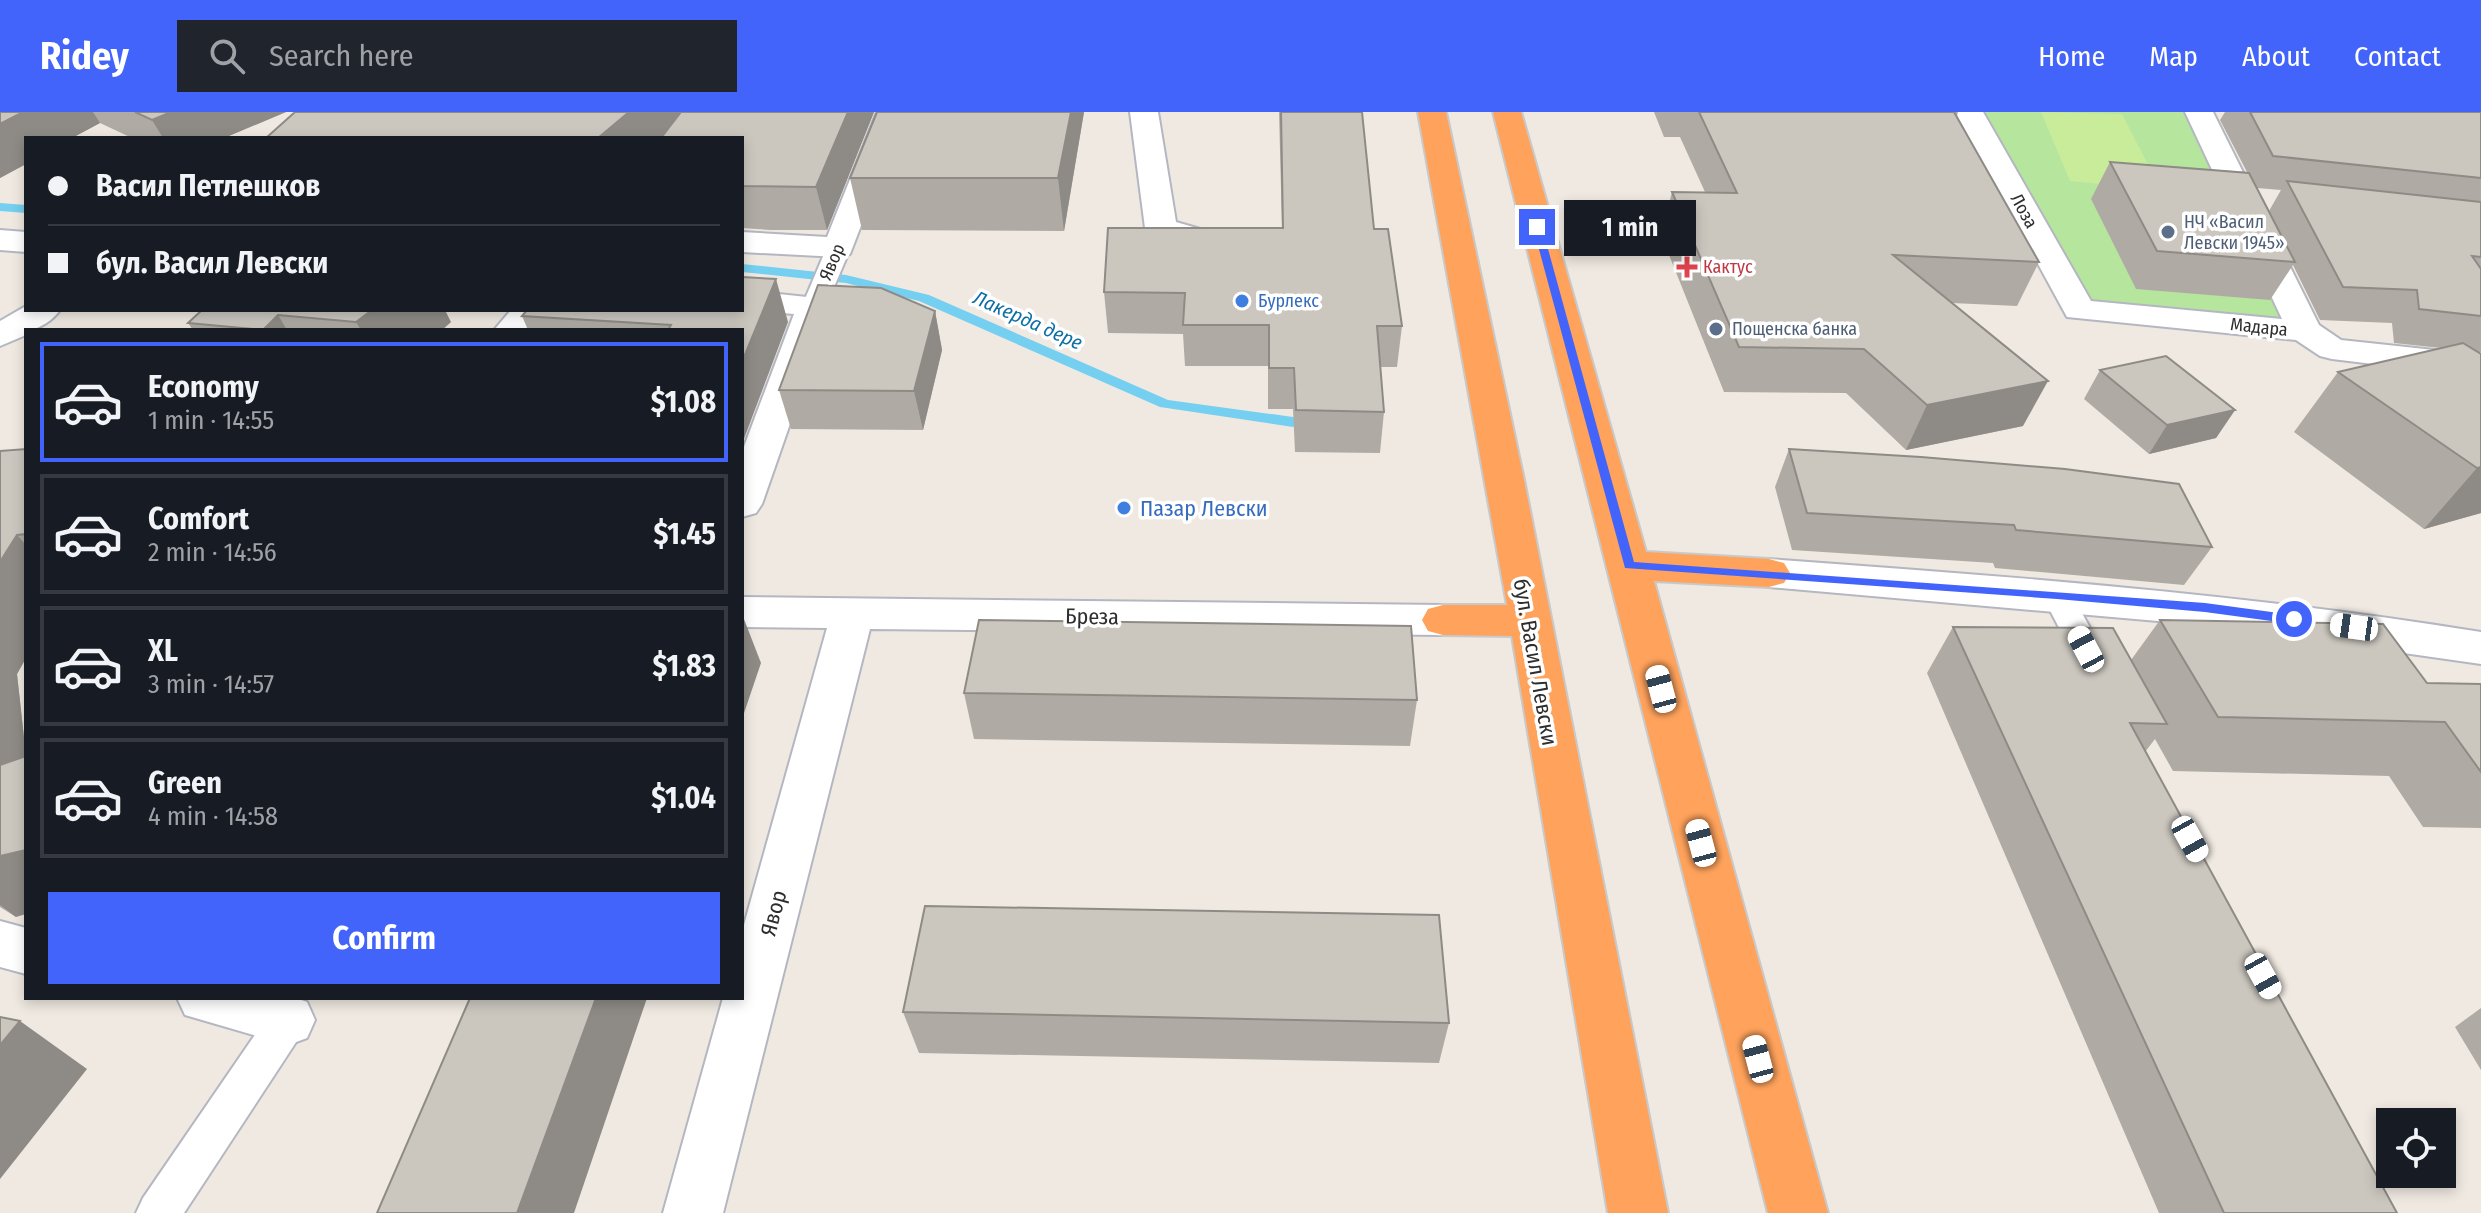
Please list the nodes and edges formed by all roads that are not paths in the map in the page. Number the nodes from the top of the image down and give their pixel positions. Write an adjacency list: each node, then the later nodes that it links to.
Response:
1 (891, 112): 11 (street, Явор)
2 (1144, 112): 10 (street)
3 (1432, 112): 28 (highway, бул. Васил Левски)
4 (1507, 112): 22 (highway)
5 (1969, 112): 14 (street, Лоза)
6 (2199, 112): 18 (street)
7 (0, 240): 8 (street)
8 (24, 242)
9 (744, 242): 11 (street)
10 (1235, 249)
11 (837, 253): 12 (lane, Явор)
12 (817, 298): 13 (street); 21 (street, Явор)
13 (744, 300)
14 (2079, 310): 18 (street, Мадара)
15 (40, 312): 19 (street)
16 (527, 312): 17 (street)
17 (513, 328)
18 (2305, 331): 20 (street, Мадара)
19 (0, 336)
20 (2481, 366)
21 (744, 499)
22 (1629, 565): 23 (highway); 38 (highway)
23 (1769, 573): 24 (street)
24 (2057, 595): 29 (street); 30 (lane)
25 (744, 612): 26 (street, Бреза)
26 (853, 613): 27 (street, Бреза); 36 (street, Явор)
27 (1443, 620): 28 (highway)
28 (1528, 621): 37 (highway, бул. Васил Левски)
29 (2481, 648)
30 (2110, 692)
31 (0, 944): 32 (street)
32 (24, 950)
33 (212, 1000): 34 (street)
34 (288, 1020): 35 (lane)
35 (158, 1213)
36 (693, 1213)
37 (1638, 1213)
38 (1798, 1213)

